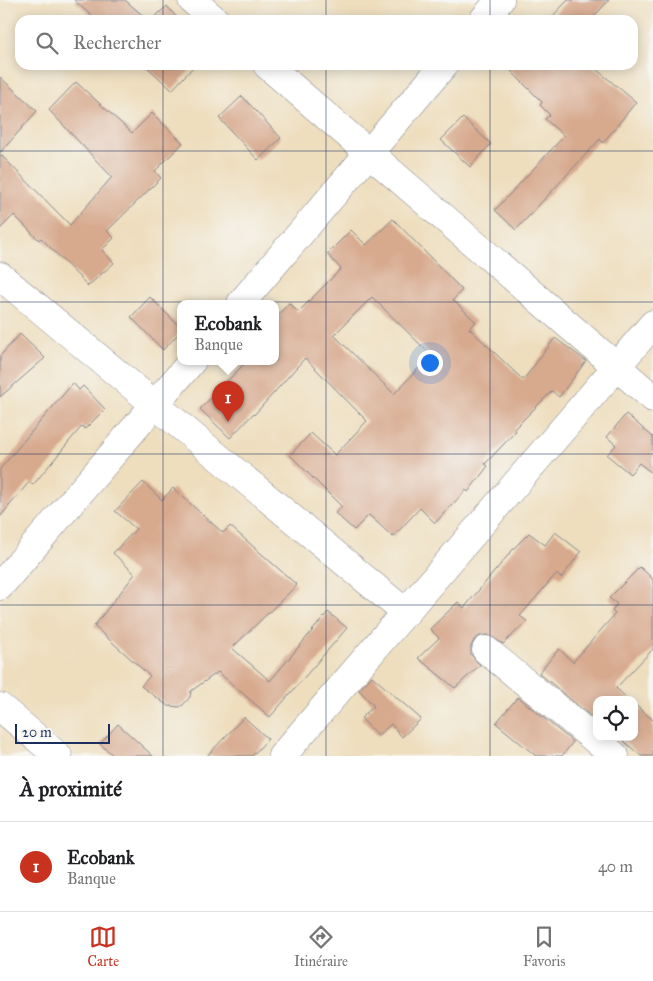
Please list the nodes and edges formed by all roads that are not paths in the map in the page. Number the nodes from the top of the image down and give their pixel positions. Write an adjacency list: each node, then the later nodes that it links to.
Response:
1 (192, 0): 3 (street)
2 (500, 0): 4 (street)
3 (209, 15)
4 (487, 15)
5 (273, 70): 7 (street)
6 (440, 70): 7 (street)
7 (369, 153): 9 (street); 12 (street)
8 (0, 276): 14 (street)
9 (244, 300)
10 (653, 324): 12 (street)
11 (189, 365): 14 (street)
12 (616, 367): 13 (street); 16 (street)
13 (653, 398)
14 (155, 404): 15 (street); 16 (street)
15 (0, 586)
16 (406, 612): 20 (street)
17 (486, 650): 21 (street)
18 (0, 707): 19 (street)
19 (58, 756)
20 (282, 756)
21 (614, 756)

